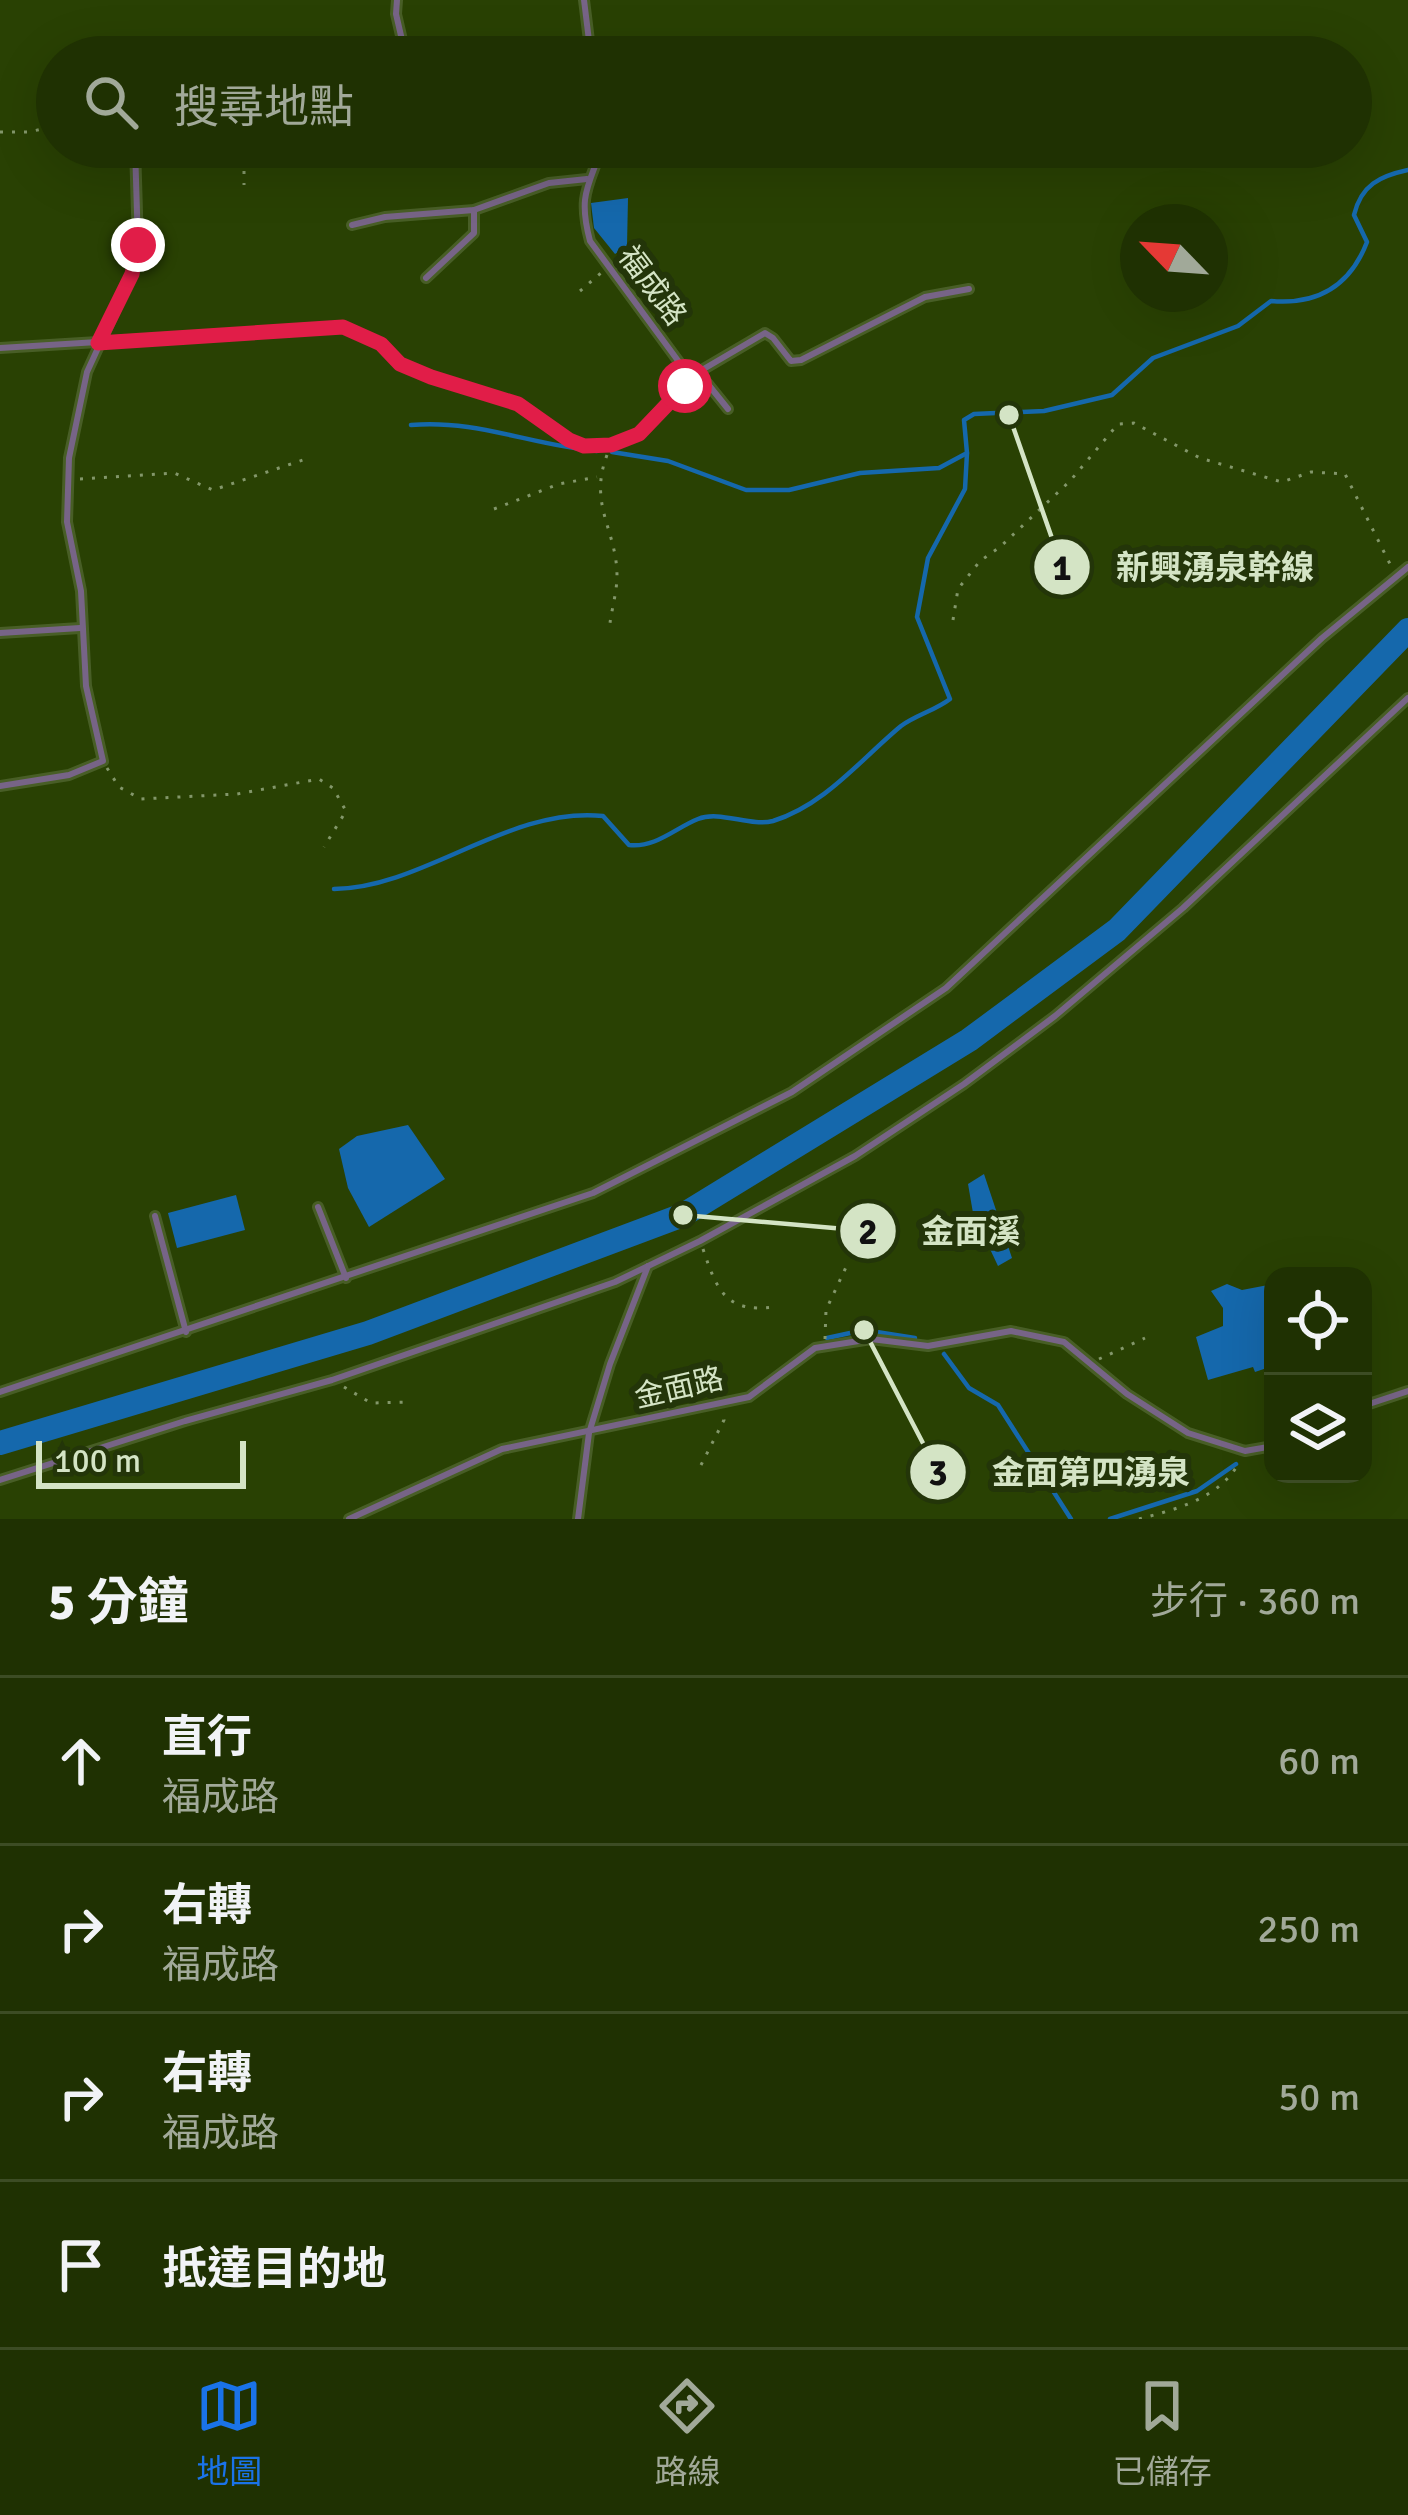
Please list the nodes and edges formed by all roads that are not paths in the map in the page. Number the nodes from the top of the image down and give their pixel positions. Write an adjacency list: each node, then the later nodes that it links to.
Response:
1 (397, 0): 3 (lane)
2 (584, 0): 4 (lane)
3 (402, 36)
4 (588, 36)
5 (136, 168): 12 (lane)
6 (592, 168): 7 (lane, 福成路)
7 (587, 179): 8 (lane); 15 (lane, 福成路)
8 (474, 210): 9 (lane); 10 (lane)
9 (352, 225)
10 (426, 278)
11 (969, 289): 14 (lane)
12 (98, 343): 13 (lane); 15 (lane); 18 (lane)
13 (0, 348)
14 (699, 373): 15 (lane); 16 (lane)
15 (690, 377)
16 (728, 409)
17 (1408, 567): 25 (lane)
18 (82, 628): 19 (lane); 21 (lane)
19 (0, 633)
20 (1408, 698): 24 (lane)
21 (0, 786)
22 (318, 1207): 25 (lane)
23 (155, 1216): 26 (lane)
24 (648, 1266): 30 (lane); 32 (lane)
25 (346, 1278): 26 (lane)
26 (187, 1332): 28 (lane)
27 (1408, 1391): 29 (lane)
28 (0, 1393)
29 (1372, 1403)
30 (590, 1433): 31 (lane, 金面路); 33 (lane, 金面路); 34 (lane)
31 (1264, 1447)
32 (0, 1480)
33 (349, 1519)
34 (578, 1519)

